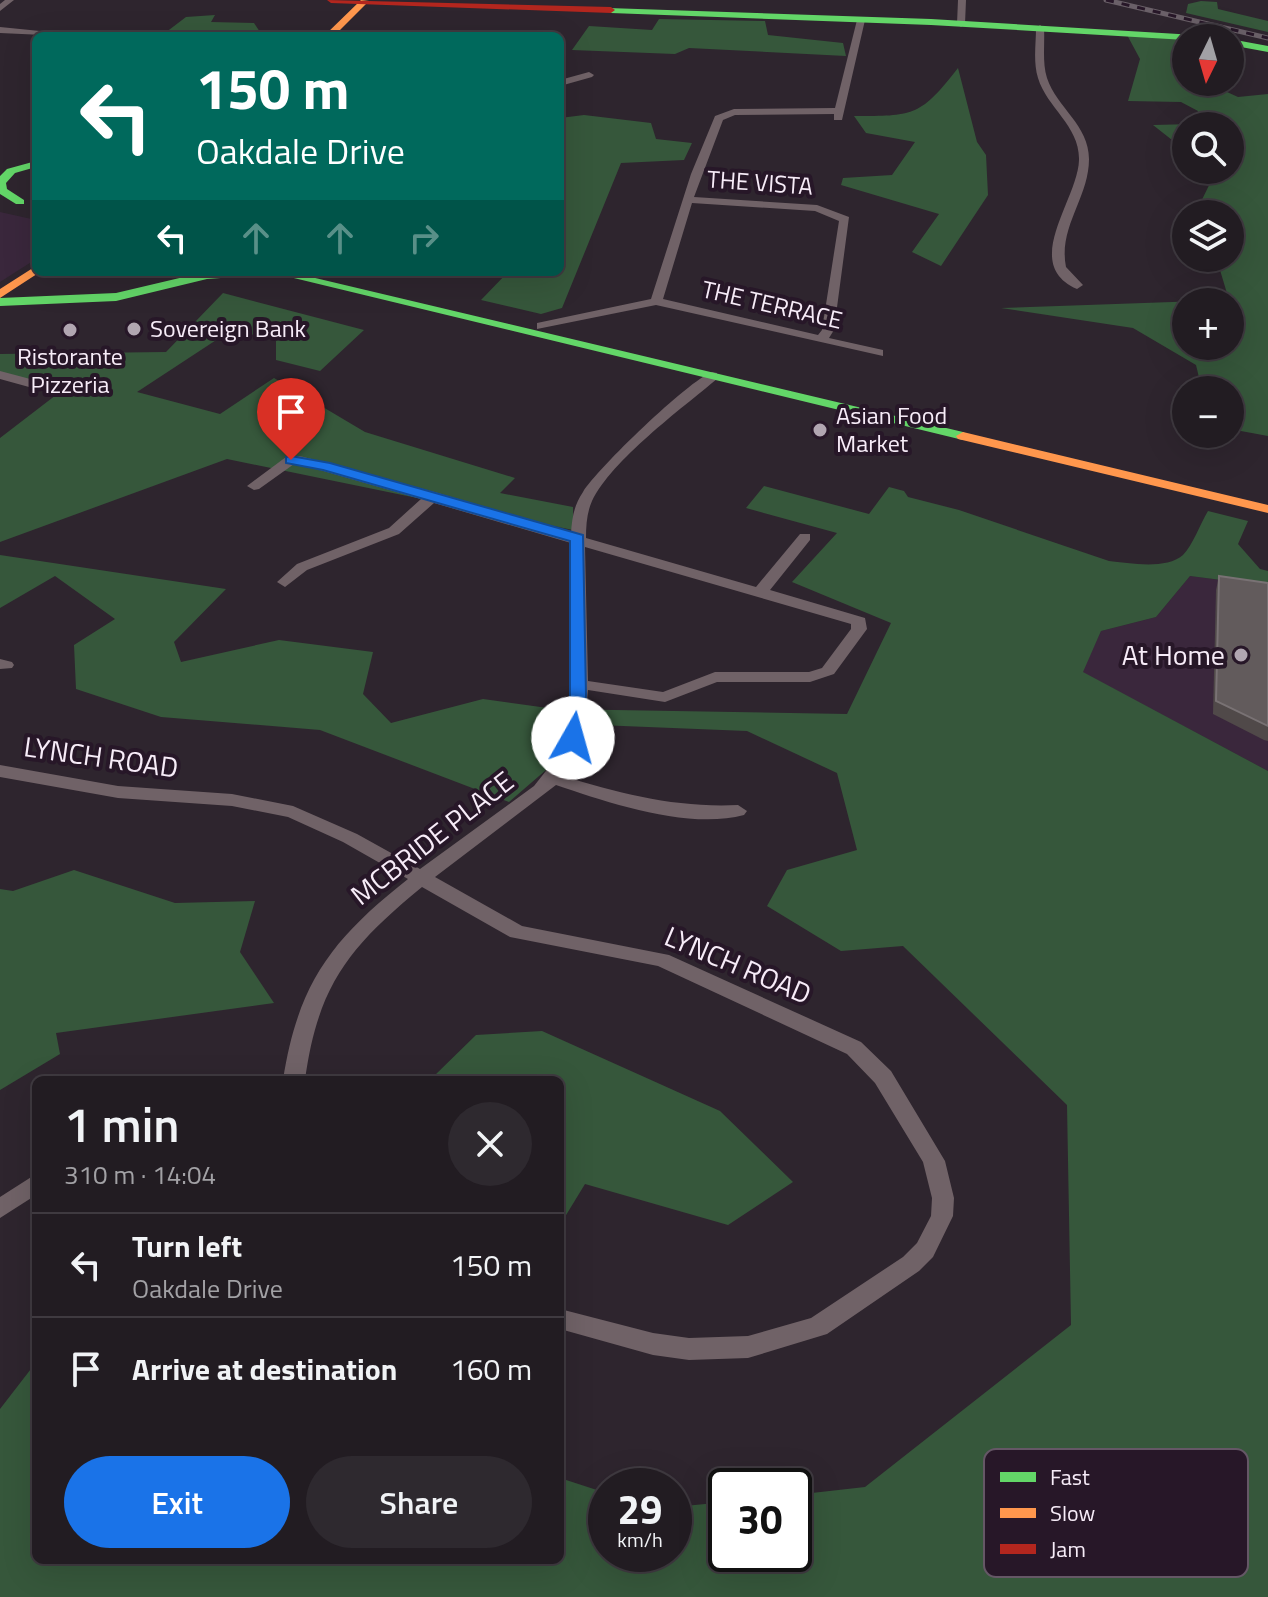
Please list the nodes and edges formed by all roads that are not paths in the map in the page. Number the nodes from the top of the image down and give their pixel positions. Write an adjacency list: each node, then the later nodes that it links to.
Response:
1 (10, 0): 7 (street)
2 (331, 0): 4 (main road)
3 (962, 0): 10 (street)
4 (365, 1): 5 (main road); 13 (main road)
5 (517, 4): 6 (main road)
6 (630, 6): 8 (main road)
7 (0, 8)
8 (766, 8): 9 (main road)
9 (861, 20): 10 (main road); 22 (street)
10 (961, 24): 11 (main road)
11 (1040, 28): 15 (main road); 32 (street)
12 (0, 30): 14 (street)
13 (333, 32)
14 (32, 33)
15 (1172, 37)
16 (1244, 45): 17 (main road)
17 (1268, 49)
18 (589, 75): 19 (street)
19 (564, 82)
20 (32, 165): 23 (main road)
21 (0, 198): 23 (main road)
22 (689, 200): 34 (street); 37 (street, THE VISTA)
23 (28, 204)
24 (0, 206): 25 (main road)
25 (32, 214)
26 (32, 273): 33 (main road)
27 (53, 276): 28 (main road)
28 (155, 276)
29 (203, 276): 35 (main road)
30 (292, 276): 40 (main road)
31 (332, 276): 36 (main road)
32 (1077, 285)
33 (0, 294)
34 (656, 301): 36 (street); 37 (street, THE TERRACE)
35 (0, 302)
36 (541, 326): 44 (main road)
37 (821, 339): 38 (street, THE TERRACE)
38 (878, 353)
39 (0, 375): 41 (street)
40 (712, 376): 45 (main road); 47 (street, MCBRIDE PLACE)
41 (29, 383)
42 (254, 486): 43 (street)
43 (433, 496): 47 (street); 48 (street)
44 (1268, 500)
45 (1268, 509)
46 (805, 537): 49 (street)
47 (578, 538): 49 (street); 50 (street, MCBRIDE PLACE)
48 (285, 582)
49 (754, 590): 50 (street)
50 (578, 684): 52 (street, MCBRIDE PLACE)
51 (0, 771): 54 (street, LYNCH ROAD)
52 (552, 778): 53 (street); 54 (street, MCBRIDE PLACE)
53 (738, 811)
54 (421, 880): 55 (street, MCBRIDE PLACE); 58 (street, LYNCH ROAD)
55 (295, 1076)
56 (32, 1186): 57 (street)
57 (0, 1209)
58 (564, 1320)

